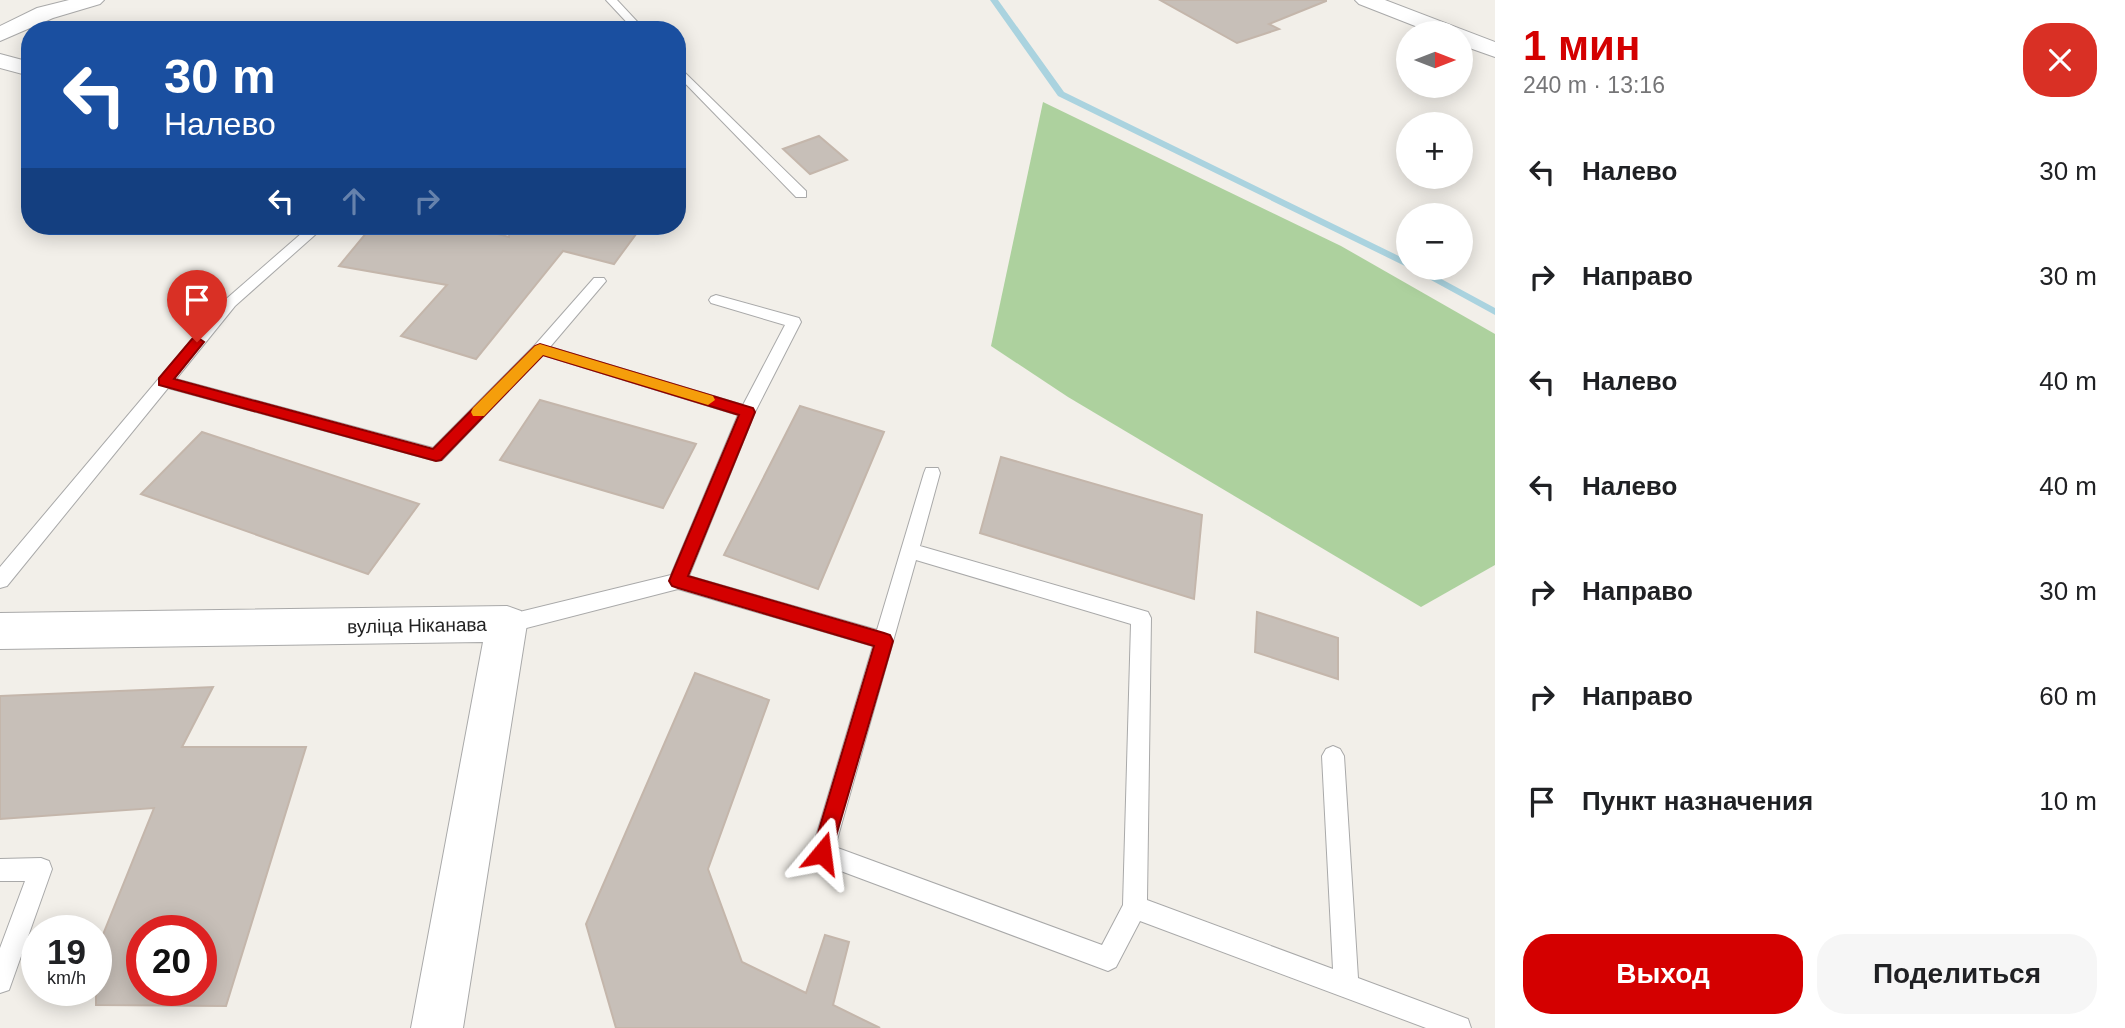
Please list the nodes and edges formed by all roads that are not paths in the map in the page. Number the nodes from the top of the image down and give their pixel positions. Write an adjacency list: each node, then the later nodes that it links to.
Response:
1 (93, 0): 4 (street)
2 (611, 0): 5 (lane)
3 (1366, 0): 6 (street)
4 (28, 21)
5 (631, 21)
6 (1421, 21)
7 (21, 24): 8 (street)
8 (0, 34)
9 (1474, 42): 10 (street)
10 (1495, 50)
11 (0, 61): 12 (street)
12 (21, 67)
13 (686, 77): 14 (lane)
14 (801, 194)
15 (308, 235): 19 (lane)
16 (599, 281): 18 (lane)
17 (716, 300): 20 (lane)
18 (540, 349): 19 (lane); 20 (lane)
19 (164, 381): 23 (lane)
20 (747, 412): 24 (lane)
21 (932, 472): 22 (lane)
22 (910, 551): 27 (lane); 30 (lane)
23 (0, 580)
24 (678, 581): 25 (lane); 27 (lane)
25 (508, 624): 26 (street, вуліца Ніканава); 33 (street, вуліца Ніканава)
26 (0, 631)
27 (884, 641): 30 (lane)
28 (1333, 756): 32 (lane)
29 (0, 870): 31 (lane)
30 (1135, 907): 32 (lane)
31 (0, 981)
32 (1346, 986): 34 (lane)
33 (437, 1028)
34 (1458, 1028)

